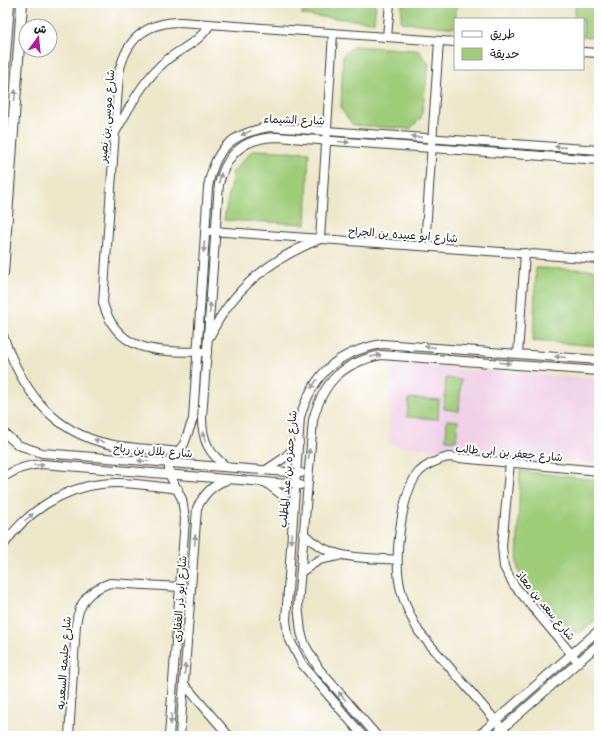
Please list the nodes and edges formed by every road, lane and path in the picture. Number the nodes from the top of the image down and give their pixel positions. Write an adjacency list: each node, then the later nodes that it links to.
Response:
1 (9, 3): 11 (street)
2 (22, 3): 19 (street, one-way to 2)
3 (390, 3): 6 (street)
4 (210, 24): 5 (street, شارع موسى بن نصير); 13 (street); 13 (street, شارع موسى بن نصير)
5 (334, 33): 6 (street, شارع موسى بن نصير); 12 (street)
6 (387, 37): 7 (street, شارع موسى بن نصير)
7 (439, 41): 8 (street, شارع موسى بن نصير); 14 (street)
8 (454, 42)
9 (584, 52): 10 (street)
10 (599, 53)
11 (3, 82)
12 (327, 131): 14 (street, شارع الشيماء, one-way to 12); 15 (street); 20 (street, شارع الشيماء, one-way to 20)
13 (115, 133): 29 (street, شارع موسى بن نصير)
14 (432, 138): 16 (street); 17 (street, شارع الشيماء, one-way to 14)
15 (326, 141): 16 (street, شارع الشيماء, one-way to 16); 21 (street, شارع الشيماء, one-way to 15); 22 (street)
16 (431, 148): 18 (street, شارع الشيماء); 23 (street)
17 (599, 150)
18 (599, 160)
19 (6, 192): 26 (street)
20 (205, 231): 21 (street, شارع ابو عبيده بن الجراح); 29 (street, شارع الشيماء, one-way to 29)
21 (215, 231): 22 (street, شارع ابو عبيده بن الجراح); 28 (street, شارع الشيماء, one-way to 21)
22 (320, 240): 23 (street, شارع ابو عبيده بن الجراح); 28 (street)
23 (425, 246): 24 (street, شارع ابو عبيده بن الجراح)
24 (525, 253): 25 (street, شارع ابو عبيده بن الجراح); 31 (street)
25 (599, 259)
26 (3, 273)
27 (3, 335): 36 (street, one-way to 27)
28 (208, 342): 30 (street, شارع الشيماء)
29 (197, 352): 30 (street, شارع موسى بن نصير); 36 (street, شارع الشيماء)
30 (207, 352): 39 (street, شارع الشيماء, one-way to 30)
31 (518, 354): 32 (street, شارع حمزه بن عبد المطلب, one-way to 31); 35 (street, شارع حمزه بن عبد المطلب, one-way to 35)
32 (599, 360)
33 (599, 371): 43 (street, شارع حمزه بن عبد المطلب, one-way to 33)
34 (3, 432): 38 (street, شارع بلال بن رباح, one-way to 34)
35 (298, 443): 40 (street); 42 (street, شارع حمزه بن عبد المطلب)
36 (179, 452): 38 (street, شارع الشيماء)
37 (510, 462): 41 (street, شارع جعفر بن ابى طالب); 55 (street, شارع جعفر بن ابى طالب); 60 (street, شارع سعد بن معاذ)
38 (169, 463): 39 (street, شارع بلال بن رباح); 44 (street)
39 (227, 467): 40 (street, شارع بلال بن رباح)
40 (266, 470): 42 (street, شارع بلال بن رباح)
41 (599, 471)
42 (296, 472): 43 (street, شارع بلال بن رباح); 48 (street, شارع حمزه بن عبد المطلب)
43 (308, 473): 49 (street, شارع حمزه بن عبد المطلب)
44 (169, 474): 45 (street, شارع بلال بن رباح, one-way to 44); 46 (street, شارع بلال بن رباح); 50 (street, شارع ابو ذر الغفارى)
45 (3, 477)
46 (230, 479): 47 (street, شارع بلال بن رباح); 62 (street, شارع ابو ذر الغفارى, one-way to 46)
47 (265, 482): 48 (street, شارع بلال بن رباح); 51 (street)
48 (296, 484): 49 (street, شارع بلال بن رباح); 51 (street, شارع حمزه بن عبد المطلب)
49 (307, 485): 52 (street, شارع حمزه بن عبد المطلب)
50 (178, 489): 53 (street, one-way to 50); 57 (street, شارع ابو ذر الغفارى)
51 (293, 513): 64 (street, شارع حمزه بن عبد المطلب, one-way to 64)
52 (303, 533): 54 (street); 56 (street, شارع حمزه بن عبد المطلب)
53 (3, 546)
54 (340, 555): 55 (street); 56 (street)
55 (397, 560): 65 (street, شارع جعفر بن ابى طالب)
56 (301, 572): 63 (street, شارع حمزه بن عبد المطلب, one-way to 56)
57 (180, 587): 67 (street, شارع حليمه السعديه); 68 (street, شارع ابو ذر الغفارى, one-way to 68)
58 (599, 630): 60 (street)
59 (599, 644): 61 (street)
60 (572, 654): 61 (street, شارع سعد بن معاذ); 65 (street)
61 (578, 662): 66 (street)
62 (184, 684): 69 (street, شارع ابو ذر الغفارى); 70 (street)
63 (355, 710): 64 (street); 72 (street, شارع حمزه بن عبد المطلب)
64 (347, 717): 71 (street, شارع حمزه بن عبد المطلب)
65 (495, 721): 66 (street, شارع جعفر بن ابى طالب); 73 (street)
66 (502, 729): 74 (street); 75 (street, شارع جعفر بن ابى طالب)
67 (69, 736)
68 (169, 736)
69 (180, 736)
70 (229, 736)
71 (363, 736)
72 (377, 736)
73 (478, 736)
74 (494, 736)
75 (509, 736)

